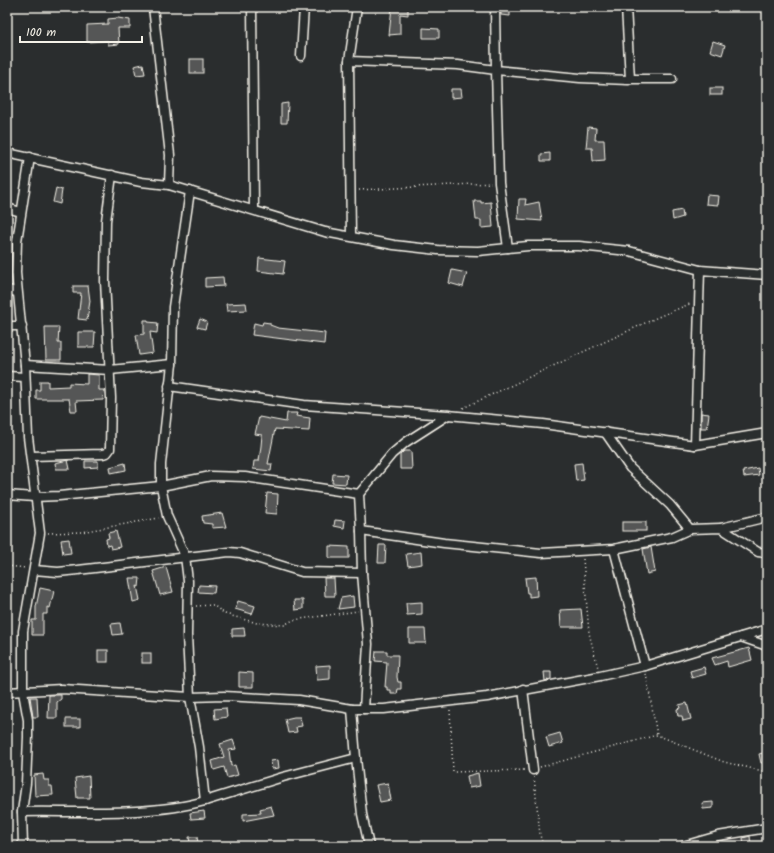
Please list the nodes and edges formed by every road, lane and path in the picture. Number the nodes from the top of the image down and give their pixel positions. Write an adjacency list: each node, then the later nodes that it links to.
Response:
1 (153, 7): 16 (street)
2 (252, 7): 20 (street)
3 (304, 7): 7 (street)
4 (357, 7): 8 (street)
5 (495, 7): 9 (street)
6 (626, 7): 10 (street)
7 (301, 56)
8 (349, 61): 9 (street); 17 (street)
9 (496, 70): 10 (street); 15 (street)
10 (630, 79): 11 (street)
11 (672, 79)
12 (7, 153): 13 (street)
13 (30, 157): 14 (street); 21 (street)
14 (112, 175): 16 (street); 33 (street)
15 (499, 182): 17 (path); 23 (street)
16 (169, 184): 18 (street)
17 (352, 190): 22 (street)
18 (190, 191): 20 (street); 31 (street)
19 (7, 208): 21 (street)
20 (254, 209): 22 (street)
21 (21, 212): 27 (street)
22 (351, 236): 23 (street)
23 (508, 248): 24 (street)
24 (700, 270): 25 (street); 28 (street)
25 (767, 275)
26 (7, 290): 27 (street)
27 (17, 292): 30 (street)
28 (699, 300): 37 (path); 41 (street)
29 (7, 326): 30 (street)
30 (22, 326): 32 (street)
31 (172, 364): 33 (street); 36 (street)
32 (25, 365): 33 (street); 35 (street)
33 (110, 370): 42 (street)
34 (7, 376): 35 (street)
35 (25, 377): 42 (street)
36 (169, 386): 38 (street); 43 (street)
37 (463, 408)
38 (448, 415): 39 (street); 44 (street)
39 (605, 432): 41 (street); 50 (street)
40 (767, 433): 41 (street)
41 (695, 445)
42 (31, 456): 46 (street)
43 (161, 486): 44 (street); 46 (street); 47 (street)
44 (359, 494): 51 (street)
45 (7, 495): 46 (street)
46 (34, 497): 52 (street)
47 (167, 516): 52 (path); 56 (street)
48 (767, 517): 49 (street)
49 (721, 528): 50 (street); 55 (street)
50 (690, 529): 53 (street)
51 (361, 531): 54 (street); 59 (street)
52 (40, 533): 58 (street)
53 (614, 549): 54 (street); 65 (street)
54 (582, 550): 66 (path)
55 (767, 553)
56 (185, 556): 58 (street); 59 (street); 60 (street)
57 (7, 566): 58 (path)
58 (34, 570): 69 (street)
59 (362, 573): 61 (street)
60 (188, 606): 61 (path); 70 (street)
61 (364, 610): 72 (street)
62 (767, 629): 63 (street)
63 (741, 637): 64 (street); 65 (street)
64 (767, 646)
65 (645, 666): 66 (street); 75 (path)
66 (600, 676): 67 (street)
67 (524, 689): 72 (street); 74 (street)
68 (7, 692): 69 (street)
69 (23, 692): 70 (street); 77 (street)
70 (190, 697): 71 (street); 76 (street)
71 (352, 709): 72 (street); 73 (street)
72 (364, 709)
73 (356, 758): 76 (street); 80 (street)
74 (533, 770): 81 (path)
75 (767, 772)
76 (205, 801): 77 (street)
77 (22, 812): 79 (street)
78 (767, 828): 82 (street)
79 (23, 846)
80 (368, 846)
81 (543, 846)
82 (683, 846)

